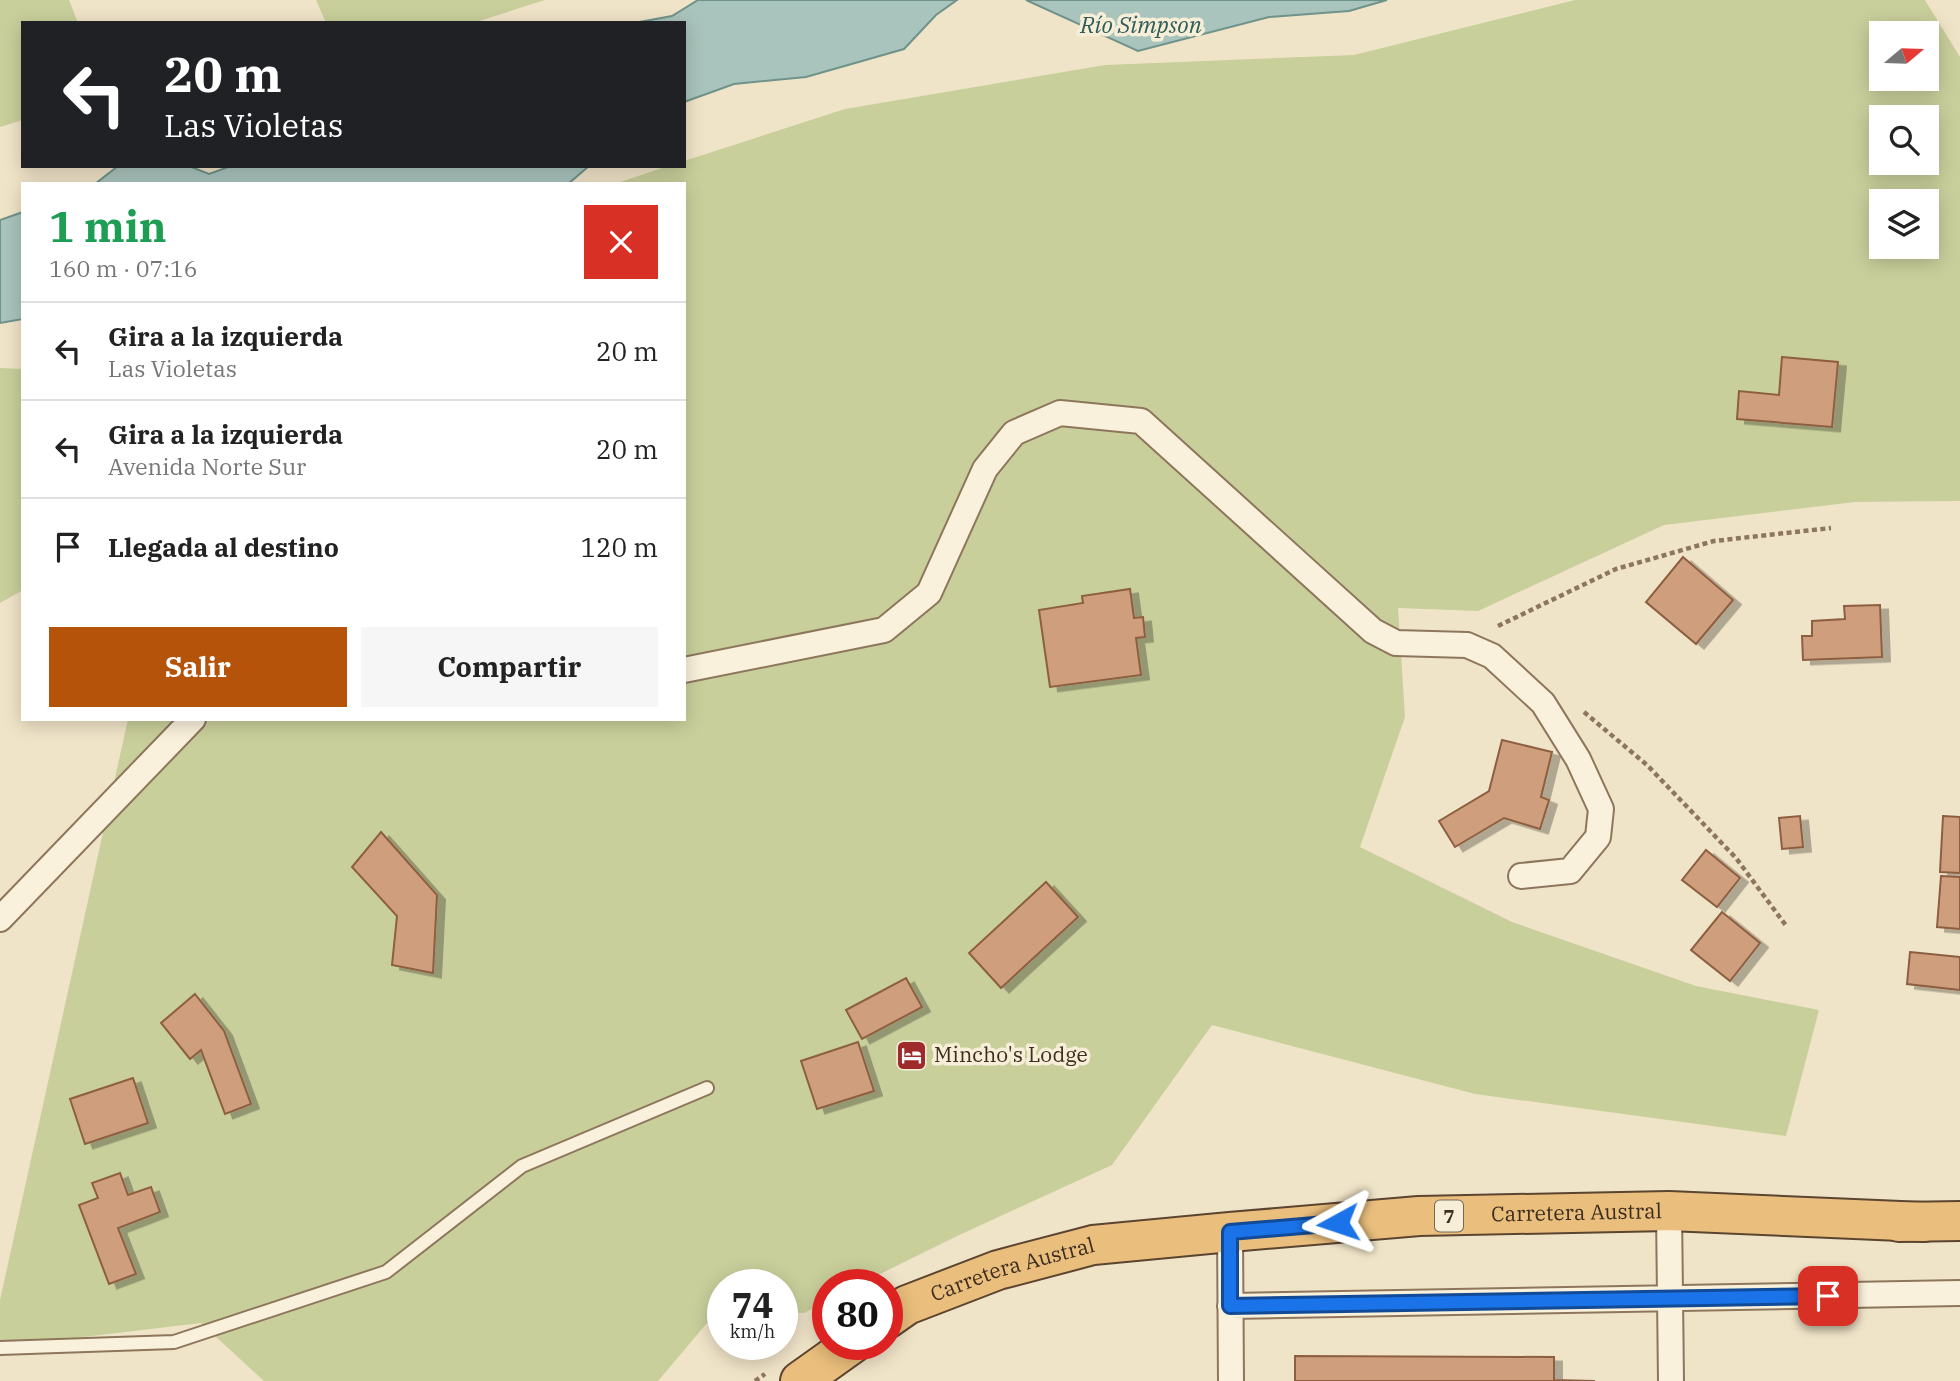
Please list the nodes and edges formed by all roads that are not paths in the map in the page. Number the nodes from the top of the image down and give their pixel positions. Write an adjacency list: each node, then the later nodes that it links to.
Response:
1 (686, 670): 3 (street)
2 (191, 721): 4 (street)
3 (1521, 876)
4 (0, 919)
5 (707, 1088): 13 (lane)
6 (1670, 1220): 7 (highway, Carretera Austral); 8 (highway, Carretera Austral); 10 (street)
7 (1942, 1221)
8 (1230, 1232): 11 (street); 12 (highway, Carretera Austral)
9 (1960, 1293): 10 (street)
10 (1670, 1300): 11 (street); 17 (street)
11 (1230, 1306): 16 (street)
12 (903, 1308)
13 (0, 1348)
14 (830, 1360): 15 (highway)
15 (800, 1381)
16 (1231, 1381)
17 (1671, 1381)

